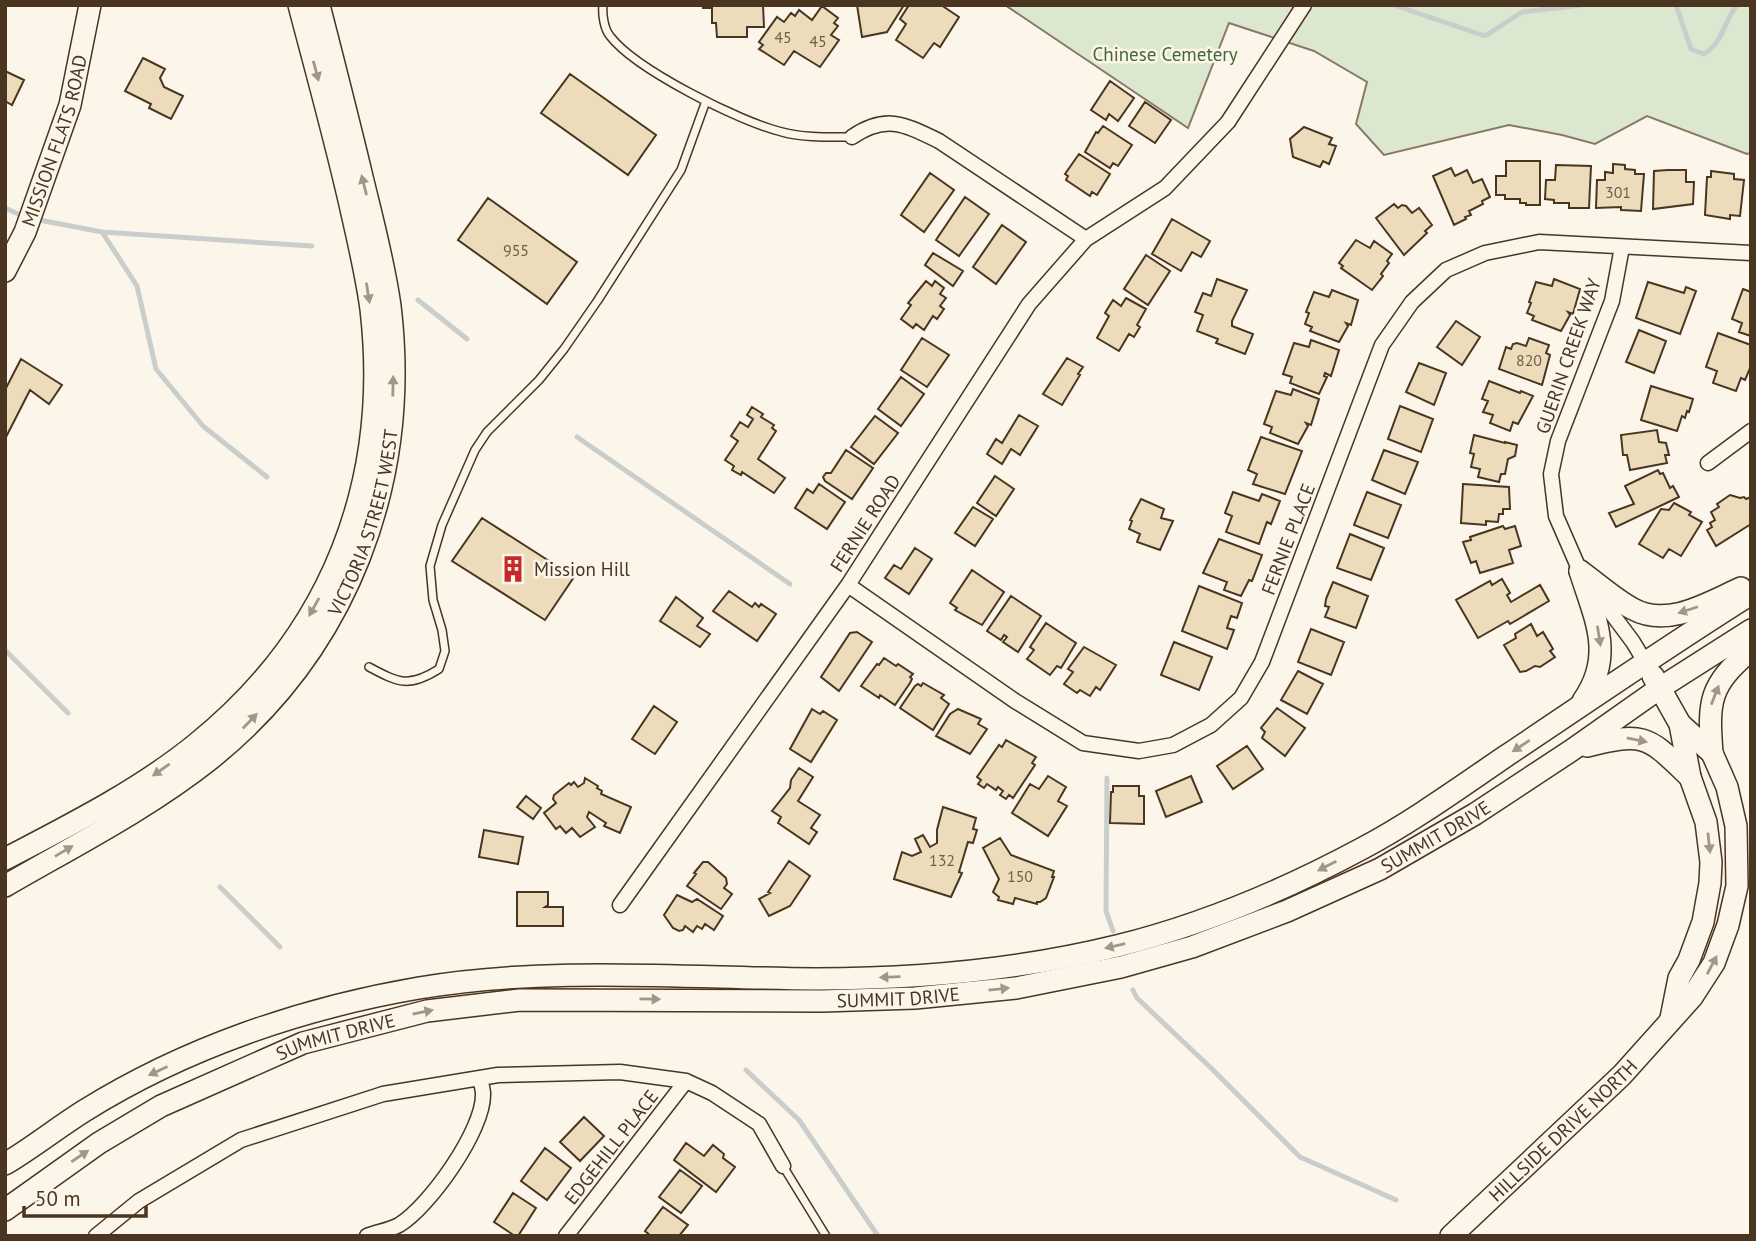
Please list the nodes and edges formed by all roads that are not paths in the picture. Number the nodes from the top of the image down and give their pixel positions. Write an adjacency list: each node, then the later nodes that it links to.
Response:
1 (90, 5): 11 (main road, MISSION FLATS ROAD)
2 (299, 5): 28 (main road, VICTORIA STREET WEST, one-way to 28)
3 (318, 5): 29 (main road, VICTORIA STREET WEST, one-way to 3)
4 (603, 5): 6 (lane)
5 (1304, 5): 8 (street, FERNIE ROAD)
6 (706, 101): 7 (lane); 21 (lane)
7 (852, 137): 8 (street)
8 (1086, 239): 16 (street, FERNIE ROAD)
9 (1622, 247): 10 (street, FERNIE PLACE); 14 (street, GUERIN CREEK WAY); 16 (street, FERNIE PLACE)
10 (1751, 253)
11 (5, 271)
12 (1751, 431): 13 (street)
13 (1708, 463)
14 (1580, 571): 15 (main road, one-way to 14); 20 (street, GUERIN CREEK WAY); 23 (main road, one-way to 23)
15 (1751, 583)
16 (848, 585): 30 (street, FERNIE ROAD)
17 (1751, 594): 20 (main road, SUMMIT DRIVE)
18 (1751, 631): 22 (main road, SUMMIT DRIVE)
19 (1751, 650): 26 (main road, one-way to 19)
20 (1645, 662): 22 (main road, HILLSIDE DRIVE NORTH); 23 (main road, SUMMIT DRIVE)
21 (369, 667)
22 (1660, 688): 24 (main road, HILLSIDE DRIVE NORTH); 25 (main road, SUMMIT DRIVE)
23 (1577, 708): 34 (main road, SUMMIT DRIVE, one-way to 34)
24 (1680, 724): 26 (main road, HILLSIDE DRIVE NORTH); 27 (main road, HILLSIDE DRIVE NORTH)
25 (1572, 750): 27 (main road, one-way to 27); 38 (main road, SUMMIT DRIVE, one-way to 25)
26 (1712, 753): 31 (main road, HILLSIDE DRIVE NORTH, one-way to 26)
27 (1690, 777): 31 (main road, HILLSIDE DRIVE NORTH, one-way to 31)
28 (5, 859)
29 (5, 886)
30 (620, 905)
31 (1671, 1019): 43 (main road, HILLSIDE DRIVE NORTH)
32 (480, 1078): 33 (street); 39 (street); 40 (street)
33 (686, 1081): 36 (street); 41 (street, EDGEHILL PLACE)
34 (38, 1144): 35 (main road); 37 (main road)
35 (5, 1164)
36 (783, 1166): 42 (lane)
37 (5, 1180)
38 (5, 1210)
39 (96, 1236)
40 (368, 1236)
41 (566, 1236)
42 (826, 1236)
43 (1451, 1236)

